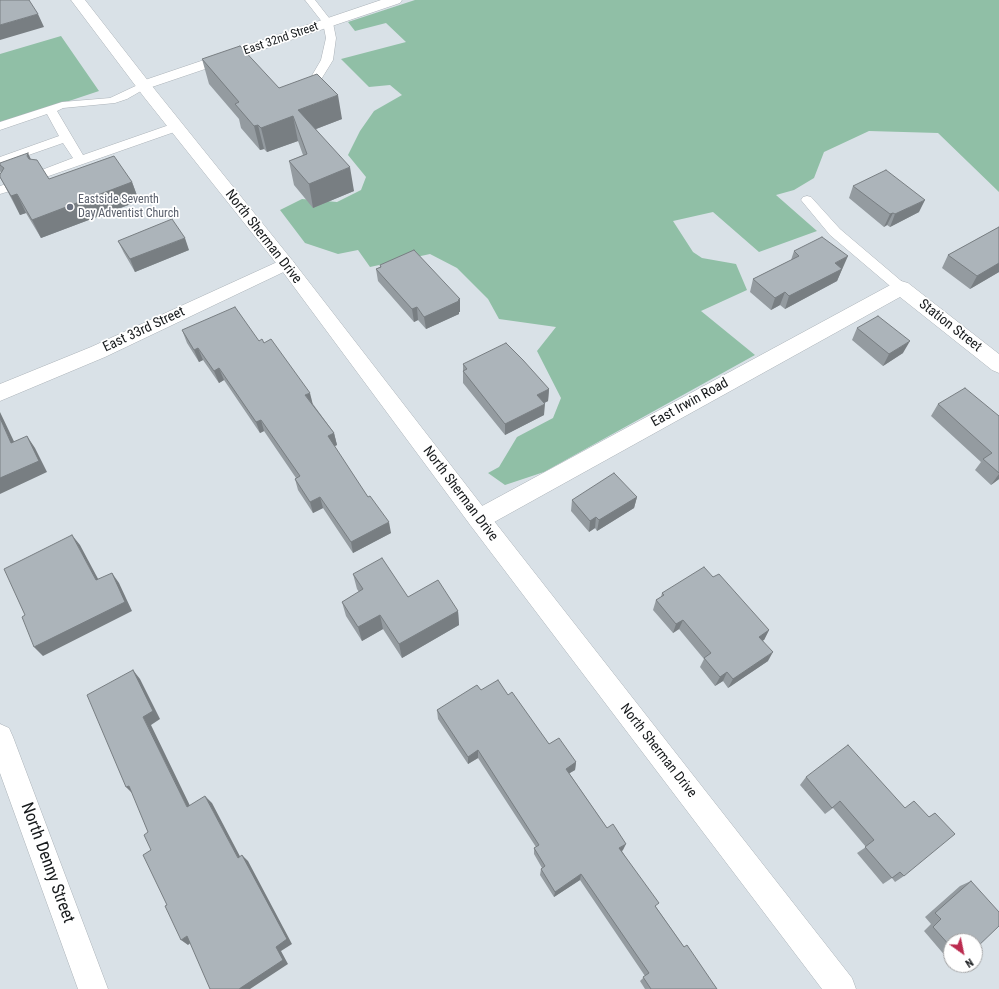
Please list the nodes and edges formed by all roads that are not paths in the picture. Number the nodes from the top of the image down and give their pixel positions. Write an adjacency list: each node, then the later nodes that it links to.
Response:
1 (78, 0): 6 (street, North Sherman Drive)
2 (310, 0): 4 (lane)
3 (395, 0): 4 (street, East 32nd Street)
4 (328, 23): 5 (lane); 6 (street, East 32nd Street)
5 (313, 84)
6 (144, 86): 7 (lane); 9 (street, North Sherman Drive)
7 (50, 109): 8 (lane); 10 (lane)
8 (0, 126)
9 (176, 127): 11 (lane); 15 (street, North Sherman Drive)
10 (66, 138): 11 (lane); 12 (lane)
11 (80, 160): 13 (lane)
12 (0, 161)
13 (43, 174)
14 (807, 200): 16 (lane)
15 (286, 264): 18 (street, East 33rd Street); 19 (street, North Sherman Drive)
16 (901, 288): 17 (street, Station Street); 19 (street, East Irwin Road)
17 (999, 365)
18 (0, 393)
19 (479, 519): 22 (street, North Sherman Drive)
20 (0, 737): 21 (street, North Denny Street)
21 (93, 989)
22 (841, 989)

